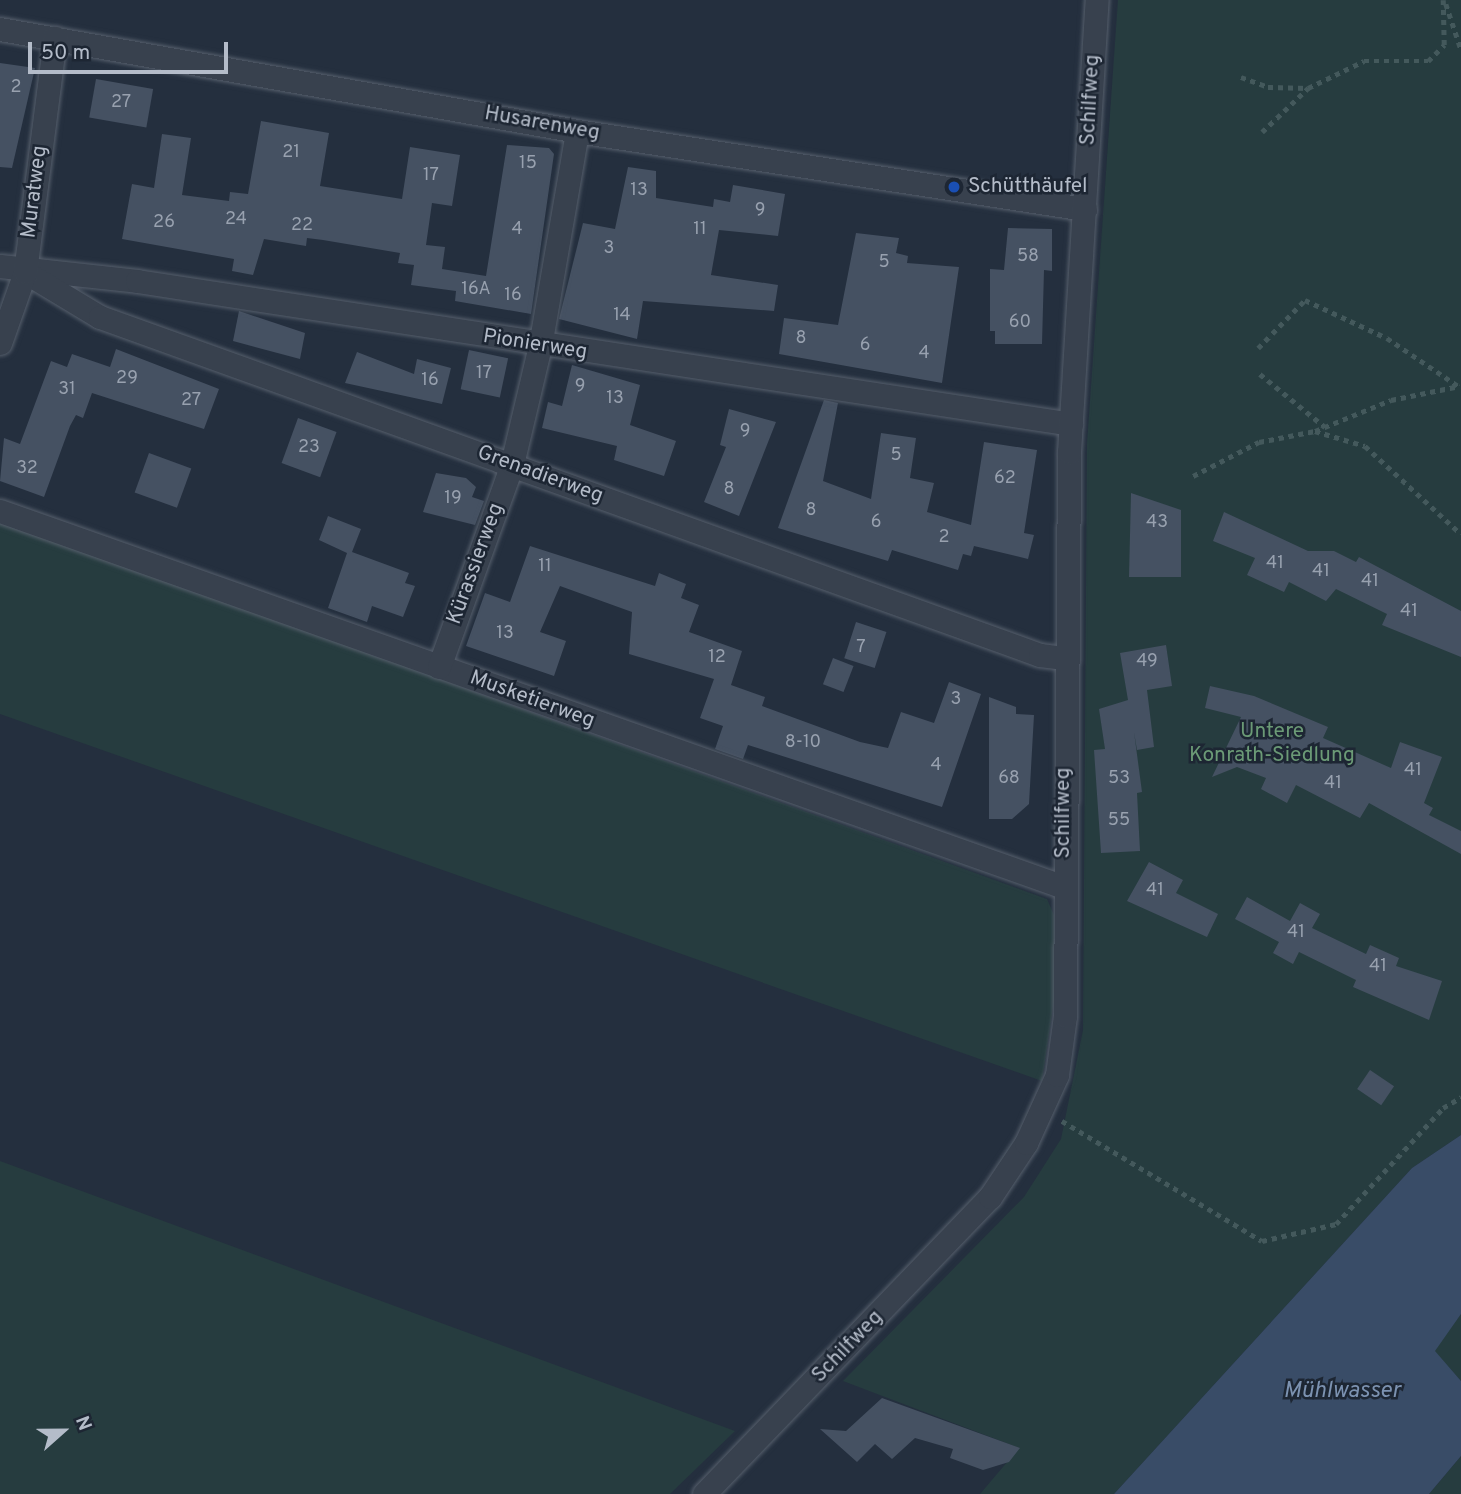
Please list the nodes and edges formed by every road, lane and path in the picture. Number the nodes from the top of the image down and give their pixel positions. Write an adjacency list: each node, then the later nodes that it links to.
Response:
1 (1097, 0): 10 (street, Schilfweg)
2 (1444, 0): 5 (path); 7 (path)
3 (0, 29): 4 (street, Husarenweg)
4 (55, 38): 8 (street, Husarenweg); 12 (street, Muratweg)
5 (1461, 49)
6 (1241, 77): 7 (path)
7 (1308, 88): 9 (path)
8 (577, 131): 10 (street, Husarenweg); 14 (street, Kürassierweg)
9 (1262, 132)
10 (1085, 209): 18 (street, Schilfweg)
11 (0, 266): 12 (street, Pionierweg)
12 (25, 272): 13 (street, Muratweg); 14 (street, Pionierweg); 21 (street, Grenadierweg)
13 (0, 343)
14 (540, 346): 18 (street, Pionierweg); 21 (street, Kürassierweg)
15 (1258, 348): 17 (path)
16 (1260, 374): 19 (path)
17 (1461, 387): 19 (path)
18 (1071, 424): 25 (street, Schilfweg)
19 (1325, 427): 20 (path)
20 (1315, 431): 22 (path); 24 (path)
21 (512, 464): 25 (street, Grenadierweg); 26 (street, Kürassierweg)
22 (1193, 476)
23 (0, 512): 26 (street, Musketierweg)
24 (1461, 534)
25 (1063, 658): 27 (street, Schilfweg)
26 (439, 667): 27 (street, Musketierweg)
27 (1064, 887): 29 (street, Schilfweg)
28 (1461, 1097): 29 (path)
29 (1043, 1109): 30 (street, Schilfweg)
30 (704, 1494)

